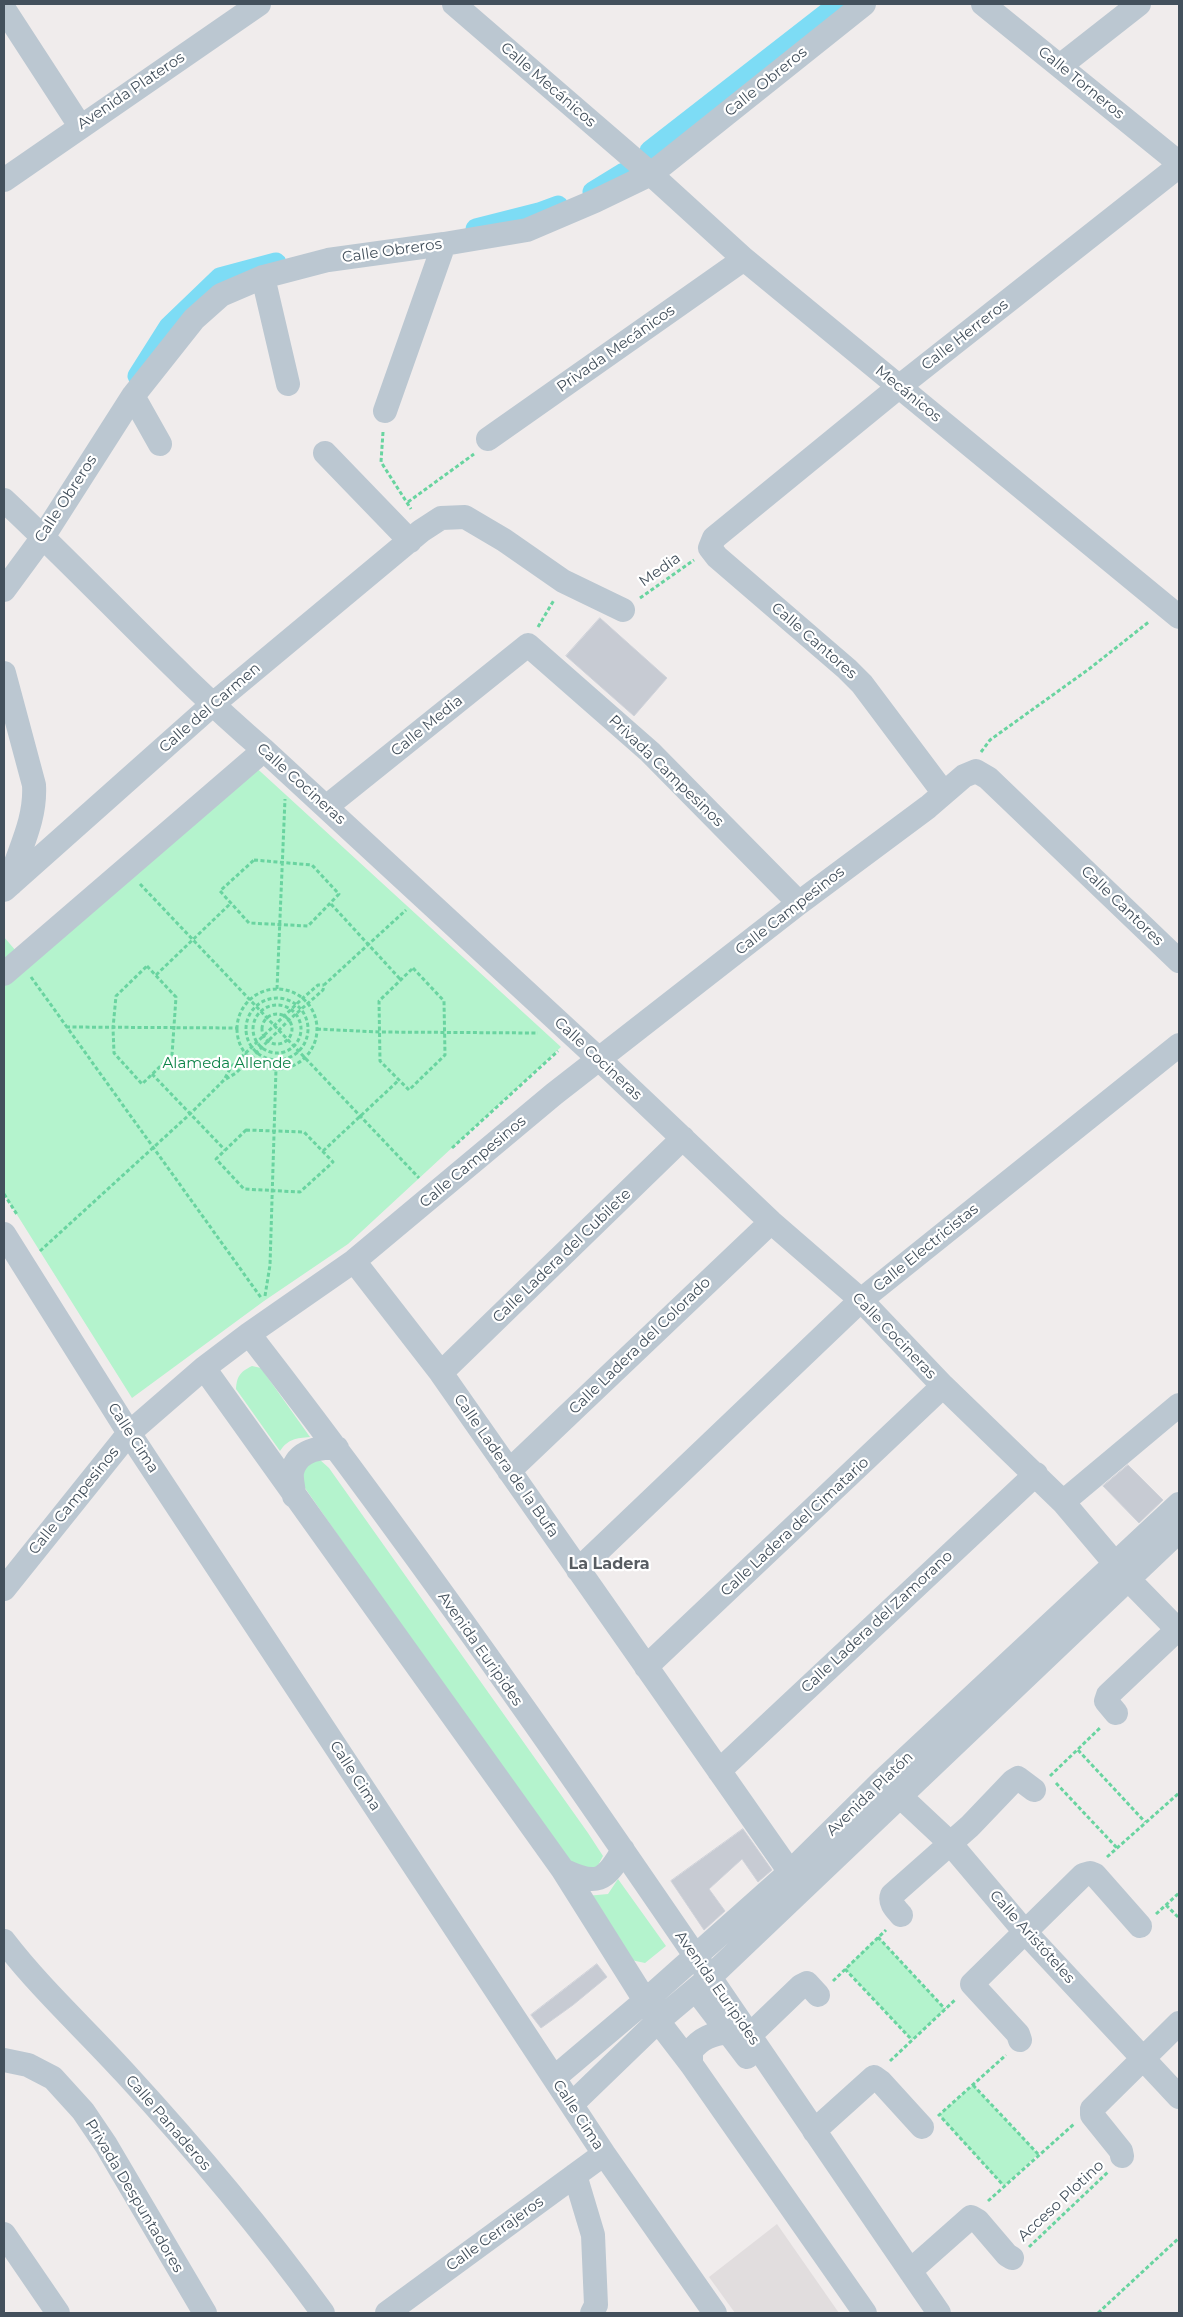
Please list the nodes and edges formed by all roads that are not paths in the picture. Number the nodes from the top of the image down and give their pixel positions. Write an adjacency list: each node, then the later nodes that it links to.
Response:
1 (259, 4): 8 (street, Avenida Plateros)
2 (454, 4): 10 (street, Calle Mecánicos)
3 (864, 4): 10 (street, Calle Obreros)
4 (983, 4): 7 (street, Calle Torneros)
5 (1139, 4): 7 (street)
6 (4, 9): 8 (street)
7 (1060, 66): 9 (street, Calle Torneros)
8 (80, 126): 11 (street, Avenida Plateros)
9 (1179, 164): 16 (street, Calle Herreros)
10 (646, 170): 12 (street, Calle Obreros); 13 (street, Mecánicos)
11 (4, 180)
12 (444, 244): 14 (street, Calle Obreros); 18 (street)
13 (744, 260): 16 (street, Mecánicos); 19 (street, Privada Mecánicos)
14 (263, 277): 15 (street); 17 (street, Calle Obreros)
15 (288, 384)
16 (900, 386): 25 (street, Calle Herreros); 28 (street, Mecánicos)
17 (133, 396): 20 (street); 24 (street, Calle Obreros)
18 (384, 411)
19 (488, 439)
20 (160, 444)
21 (325, 453): 23 (street)
22 (4, 500): 24 (street, Calle Cocineras)
23 (415, 536): 27 (street, Calle del Carmen); 31 (street, Calle del Carmen)
24 (43, 537): 26 (street, Calle Obreros); 31 (street, Calle Cocineras)
25 (710, 548): 34 (street, Calle Cantores)
26 (4, 590)
27 (623, 610)
28 (1177, 612)
29 (528, 645): 35 (street, Calle Media); 37 (street, Privada Campesinos)
30 (4, 673): 36 (street)
31 (212, 706): 32 (street, Calle Cocineras); 36 (street, Calle del Carmen)
32 (264, 750): 35 (street, Calle Cocineras); 39 (street)
33 (976, 771): 34 (street, Calle Campesinos); 38 (street, Calle Cantores)
34 (943, 792): 37 (street, Calle Campesinos)
35 (326, 807): 41 (street, Calle Cocineras)
36 (7, 887)
37 (799, 903): 41 (street, Calle Campesinos)
38 (1179, 961)
39 (11, 968)
40 (1179, 1046): 46 (street, Calle Electricistas)
41 (600, 1060): 42 (street, Calle Cocineras); 45 (street, Calle Campesinos)
42 (683, 1138): 43 (street, Calle Cocineras); 49 (street, Calle Ladera del Cubilete)
43 (771, 1222): 46 (street, Calle Cocineras); 54 (street, Calle Ladera del Colorado)
44 (4, 1234): 52 (street, Calle Cima)
45 (354, 1262): 47 (street, Calle Campesinos); 49 (street, Calle Ladera de la Bufa)
46 (861, 1300): 50 (street, Calle Cocineras); 60 (street, Calle Electricistas)
47 (249, 1334): 48 (street, Calle Campesinos); 53 (street, Avenida Euripides)
48 (204, 1368): 52 (street, Calle Campesinos); 56 (street)
49 (441, 1373): 54 (street, Calle Ladera de la Bufa)
50 (943, 1386): 55 (street, Calle Cocineras); 64 (street, Calle Ladera del Cimatario)
51 (1179, 1405): 57 (street)
52 (129, 1433): 62 (street, Calle Campesinos); 88 (street, Calle Cima)
53 (337, 1448): 56 (street); 70 (street, Avenida Euripides)
54 (509, 1470): 60 (street, Calle Ladera de la Bufa)
55 (1036, 1474): 57 (street, Calle Cocineras); 66 (street, Calle Ladera del Zamorano)
56 (294, 1496): 71 (street)
57 (1063, 1502): 61 (street, Calle Cocineras)
58 (1179, 1504): 61 (street, Avenida Platón)
59 (1179, 1531): 61 (street, Avenida Platón)
60 (578, 1570): 64 (street, Calle Ladera de la Bufa)
61 (1122, 1572): 63 (street, Calle Cocineras); 68 (street, Avenida Platón)
62 (4, 1589)
63 (1179, 1630): 65 (street)
64 (646, 1667): 66 (street, Calle Ladera de la Bufa)
65 (1116, 1713)
66 (719, 1771): 72 (street, Calle Ladera de la Bufa)
67 (1042, 1783): 69 (street)
68 (891, 1788): 69 (street, Calle Aristóteles); 72 (street, Avenida Platón); 78 (street, Avenida Platón)
69 (949, 1842): 73 (street); 75 (street, Calle Aristóteles)
70 (623, 1850): 71 (street); 77 (street, Avenida Euripides)
71 (563, 1870): 80 (street)
72 (790, 1872): 77 (street, Avenida Platón)
73 (902, 1915)
74 (1140, 1926): 75 (street)
75 (1026, 1933): 84 (street); 86 (street, Calle Aristóteles)
76 (4, 1942): 99 (street, Calle Panaderos)
77 (694, 1956): 78 (street, Avenida Euripides); 80 (street, Avenida Platón)
78 (702, 1984): 81 (street, Avenida Platón); 83 (street, Avenida Euripides)
79 (818, 1995): 83 (street)
80 (646, 2001): 81 (street); 88 (street, Avenida Platón)
81 (658, 2021): 87 (street); 90 (street, Avenida Platón)
82 (1179, 2023): 86 (street)
83 (739, 2033): 87 (street, Avenida Euripides); 92 (street, Avenida Euripides)
84 (1020, 2040)
85 (4, 2060): 101 (street, Privada Despuntadores)
86 (1144, 2060): 89 (street, Calle Aristóteles); 94 (street)
87 (691, 2064): 105 (street)
88 (554, 2078): 90 (street, Calle Cima)
89 (1179, 2097)
90 (572, 2104): 93 (street, Calle Cima)
91 (931, 2121): 92 (street)
92 (814, 2131): 98 (street, Avenida Euripides)
93 (604, 2154): 95 (street, Calle Cerrajeros); 104 (street, Calle Cima)
94 (1122, 2156)
95 (575, 2175): 102 (street, Calle Cerrajeros); 103 (street)
96 (4, 2234): 100 (street)
97 (1012, 2258): 98 (street)
98 (910, 2271): 106 (street, Avenida Euripides)
99 (317, 2311)
100 (58, 2313)
101 (205, 2313)
102 (387, 2313)
103 (592, 2313)
104 (715, 2313)
105 (866, 2313)
106 (939, 2313)

